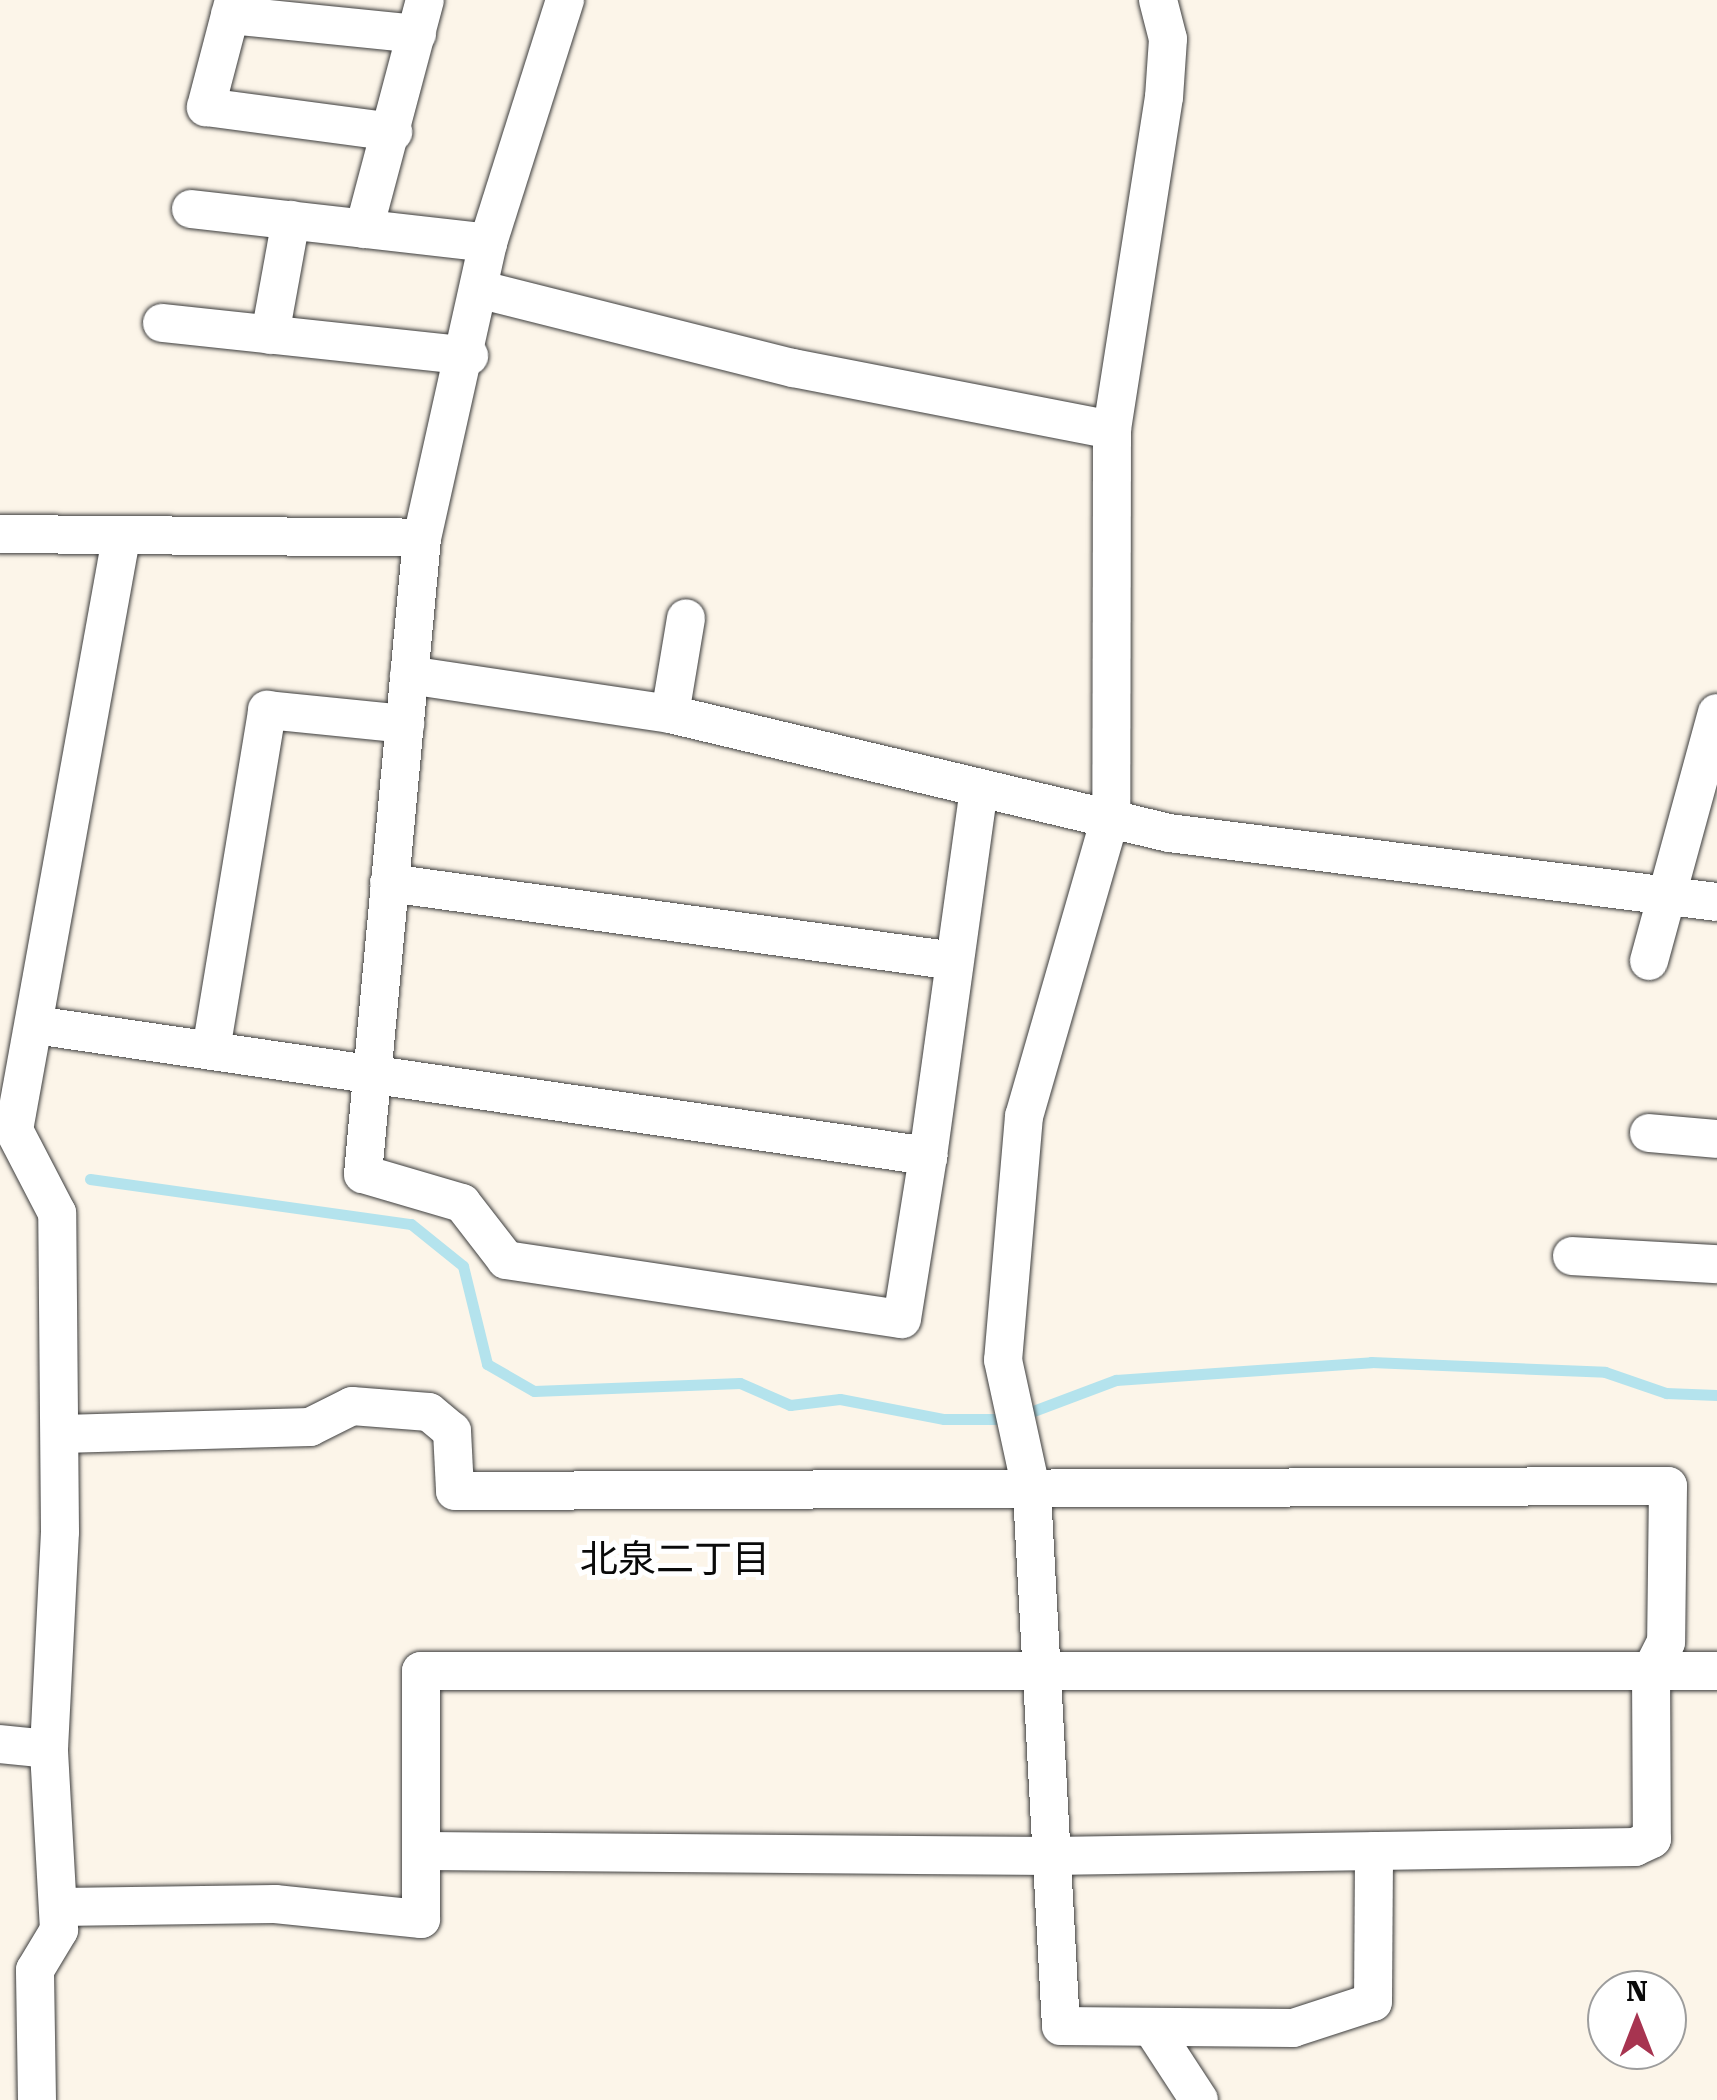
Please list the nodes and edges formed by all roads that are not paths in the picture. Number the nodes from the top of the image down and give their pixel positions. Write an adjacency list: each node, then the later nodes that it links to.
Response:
1 (565, 0): 9 (street)
2 (1158, 0): 14 (street)
3 (232, 7): 4 (street); 5 (street)
4 (421, 17): 5 (street)
5 (393, 132): 8 (street)
6 (191, 208): 7 (street)
7 (291, 220): 8 (street); 12 (street)
8 (364, 229): 9 (street)
9 (488, 243): 10 (street)
10 (482, 290): 13 (street); 14 (street)
11 (162, 324): 12 (street)
12 (270, 335): 13 (street)
13 (470, 356): 17 (street)
14 (1112, 430): 24 (street)
15 (0, 534): 16 (street)
16 (121, 538): 17 (street); 30 (street)
17 (422, 538): 19 (street)
18 (686, 618): 21 (street)
19 (409, 675): 21 (street); 22 (street)
20 (1717, 713): 26 (street)
21 (670, 714): 23 (street)
22 (405, 724): 25 (street); 31 (street)
23 (980, 790): 24 (street); 28 (street)
24 (1111, 815): 26 (street); 39 (street)
25 (389, 884): 28 (street); 32 (street)
26 (1673, 892): 27 (street); 29 (street)
27 (1717, 902)
28 (955, 962): 35 (street)
29 (1649, 962)
30 (35, 1025): 31 (street); 38 (street)
31 (211, 1050): 32 (street)
32 (371, 1074): 35 (street); 35 (street)
33 (1648, 1133): 34 (street)
34 (1717, 1139)
35 (928, 1156)
36 (1572, 1256): 37 (street)
37 (1717, 1264)
38 (62, 1434): 39 (street); 44 (street)
39 (1032, 1493): 41 (street); 42 (street)
40 (1717, 1670): 41 (street)
41 (1651, 1671): 42 (street); 46 (street)
42 (1042, 1673): 45 (street); 47 (street)
43 (0, 1744): 44 (street)
44 (49, 1748): 48 (street)
45 (424, 1851): 47 (street); 48 (street)
46 (1374, 1851): 47 (street); 49 (street)
47 (1051, 1856): 49 (street)
48 (59, 1907): 50 (street)
49 (1152, 2028): 51 (street)
50 (37, 2100)
51 (1198, 2100)

